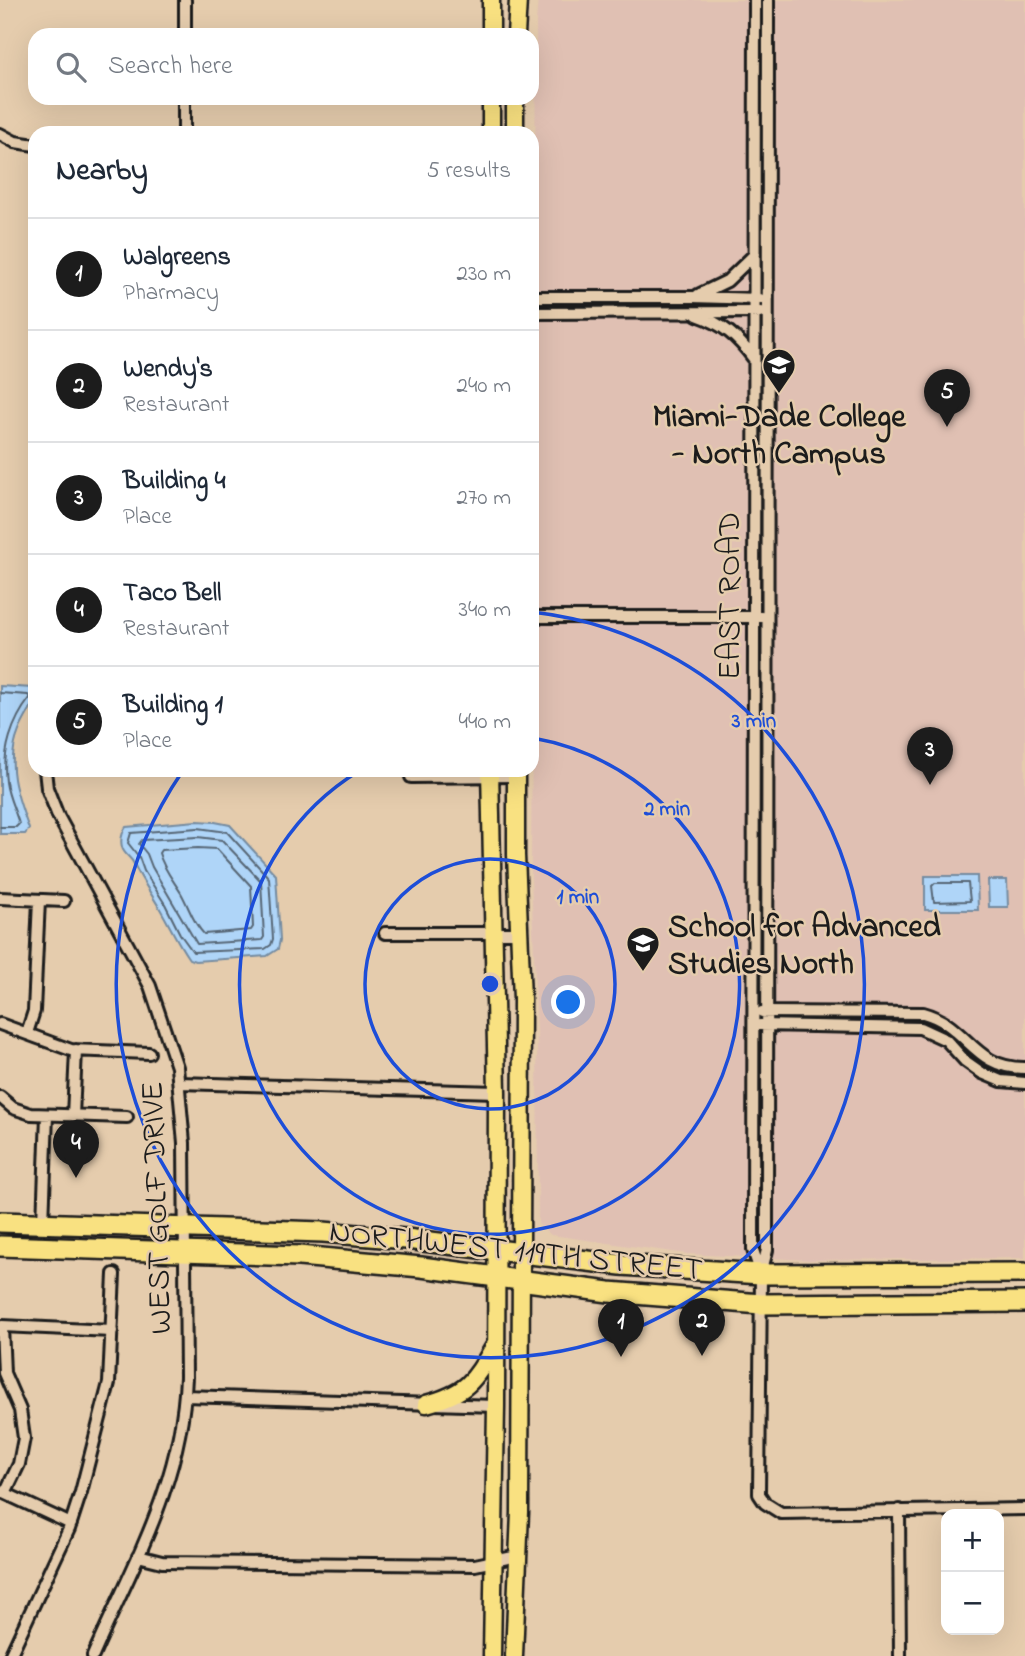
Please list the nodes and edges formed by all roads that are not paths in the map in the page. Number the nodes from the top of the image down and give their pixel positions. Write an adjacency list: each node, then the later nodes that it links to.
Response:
1 (186, 0): 6 (street)
2 (491, 0): 7 (main road)
3 (518, 0): 8 (main road)
4 (755, 0): 17 (street, EAST ROAD)
5 (768, 0): 21 (street, EAST ROAD)
6 (185, 28)
7 (491, 28)
8 (516, 28)
9 (184, 105): 12 (street)
10 (491, 105): 13 (main road)
11 (515, 105): 14 (main road)
12 (184, 126)
13 (491, 126)
14 (515, 126)
15 (0, 134): 16 (street)
16 (28, 144)
17 (755, 254): 19 (street); 20 (street, EAST ROAD)
18 (539, 297): 19 (street)
19 (692, 297): 20 (street)
20 (754, 299): 21 (street); 22 (street, EAST ROAD)
21 (767, 299): 23 (street, EAST ROAD)
22 (755, 312): 23 (street); 25 (street); 26 (street, EAST ROAD)
23 (768, 312): 29 (street, EAST ROAD)
24 (539, 313): 25 (street)
25 (692, 314): 26 (street)
26 (754, 359): 28 (street, EAST ROAD)
27 (539, 617): 28 (street)
28 (754, 617): 29 (street); 39 (street, EAST ROAD)
29 (767, 617): 40 (street, EAST ROAD)
30 (46, 777): 48 (street, WEST GOLF DRIVE)
31 (490, 777): 37 (main road)
32 (516, 777): 38 (main road)
33 (0, 898): 34 (street)
34 (39, 900): 35 (street); 44 (street)
35 (64, 901)
36 (385, 933): 37 (street)
37 (495, 933): 38 (street); 50 (main road)
38 (519, 933): 61 (main road)
39 (754, 1012): 40 (street); 42 (street, EAST ROAD)
40 (766, 1012): 43 (street, EAST ROAD); 47 (street)
41 (0, 1024): 44 (street)
42 (754, 1025): 43 (street); 63 (street, EAST ROAD)
43 (766, 1025): 49 (street); 63 (street, EAST ROAD)
44 (27, 1033): 45 (street)
45 (76, 1050): 46 (street); 53 (street)
46 (149, 1054)
47 (1025, 1068)
48 (179, 1083): 50 (street); 57 (street, WEST GOLF DRIVE)
49 (1025, 1083)
50 (497, 1092): 59 (main road)
51 (0, 1097): 52 (street)
52 (47, 1115): 53 (street); 56 (street)
53 (73, 1116): 54 (street)
54 (127, 1117)
55 (0, 1222): 56 (highway, NORTHWEST 119TH STREET)
56 (43, 1223): 57 (highway, NORTHWEST 119TH STREET)
57 (184, 1227): 59 (highway, NORTHWEST 119TH STREET); 60 (street, WEST GOLF DRIVE)
58 (0, 1246): 60 (highway, NORTHWEST 119TH STREET)
59 (496, 1250): 61 (highway, NORTHWEST 119TH STREET); 65 (main road)
60 (185, 1251): 65 (highway, NORTHWEST 119TH STREET); 71 (street, WEST GOLF DRIVE)
61 (521, 1253): 63 (highway, NORTHWEST 119TH STREET); 66 (main road)
62 (1025, 1273): 63 (highway, NORTHWEST 119TH STREET)
63 (761, 1274): 68 (street, EAST ROAD)
64 (114, 1275): 69 (street)
65 (496, 1277): 66 (highway, NORTHWEST 119TH STREET); 70 (main road)
66 (521, 1280): 68 (highway, NORTHWEST 119TH STREET); 79 (main road)
67 (1025, 1302): 68 (highway, NORTHWEST 119TH STREET)
68 (761, 1304): 76 (street, EAST ROAD)
69 (112, 1331): 74 (street); 77 (street)
70 (496, 1343): 72 (main road); 73 (main road)
71 (185, 1396): 72 (street); 78 (street, WEST GOLF DRIVE)
72 (426, 1404): 73 (street)
73 (496, 1406): 80 (main road)
74 (3, 1492): 77 (street)
75 (1025, 1509): 76 (street)
76 (899, 1510): 85 (street)
77 (71, 1524): 81 (street)
78 (138, 1556): 80 (street); 82 (street, WEST GOLF DRIVE)
79 (518, 1556): 80 (street); 84 (main road)
80 (494, 1561): 83 (main road)
81 (10, 1656)
82 (93, 1656)
83 (492, 1656)
84 (514, 1656)
85 (900, 1656)

